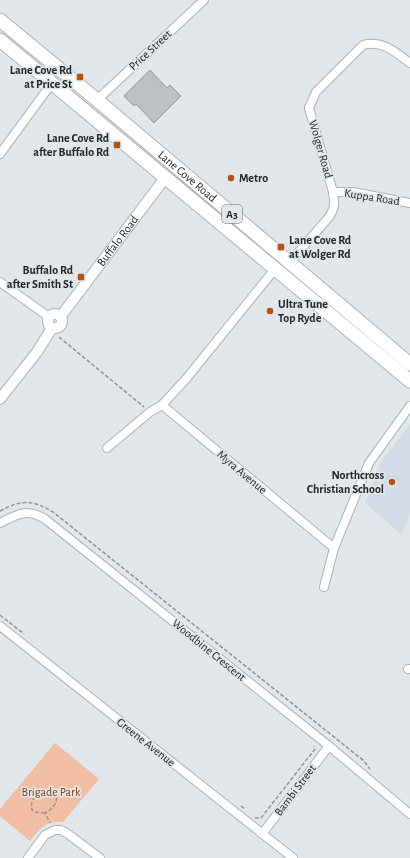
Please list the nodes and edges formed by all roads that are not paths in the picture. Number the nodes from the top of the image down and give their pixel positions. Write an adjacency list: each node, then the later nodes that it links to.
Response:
1 (204, 0): 6 (street, Price Street)
2 (0, 20): 6 (highway, Lane Cove Road / A3)
3 (0, 40): 5 (highway, Lane Cove Road / A3)
4 (410, 63): 10 (street, Wolger Road)
5 (52, 83): 7 (street); 9 (highway, Lane Cove Road / A3)
6 (97, 100): 8 (highway, Lane Cove Road / A3)
7 (0, 154)
8 (174, 166): 9 (highway, Buffalo Road); 12 (highway, Lane Cove Road / A3)
9 (165, 178): 13 (highway, Lane Cove Road / A3); 15 (street, Buffalo Road)
10 (333, 192): 11 (street, Kuppa Road); 12 (street, Wolger Road)
11 (410, 203)
12 (290, 262): 18 (highway, Lane Cove Road / A3)
13 (275, 269): 19 (highway, Lane Cove Road / A3); 21 (street)
14 (0, 282): 16 (street)
15 (61, 316): 16 (street); 17 (street)
16 (49, 317): 17 (street)
17 (52, 328): 20 (street)
18 (410, 364)
19 (410, 381)
20 (0, 399)
21 (162, 405): 23 (street); 25 (street, Myra Avenue)
22 (410, 406): 25 (street)
23 (107, 448)
24 (0, 523): 28 (street, Woodbine Crescent)
25 (334, 548): 26 (street)
26 (324, 587)
27 (0, 626): 30 (street, Greene Avenue)
28 (329, 746): 29 (street, Woodbine Crescent); 30 (street, Bambi Street)
29 (410, 814)
30 (262, 834): 33 (street, Greene Avenue)
31 (28, 858): 32 (street)
32 (100, 858)
33 (293, 858)

